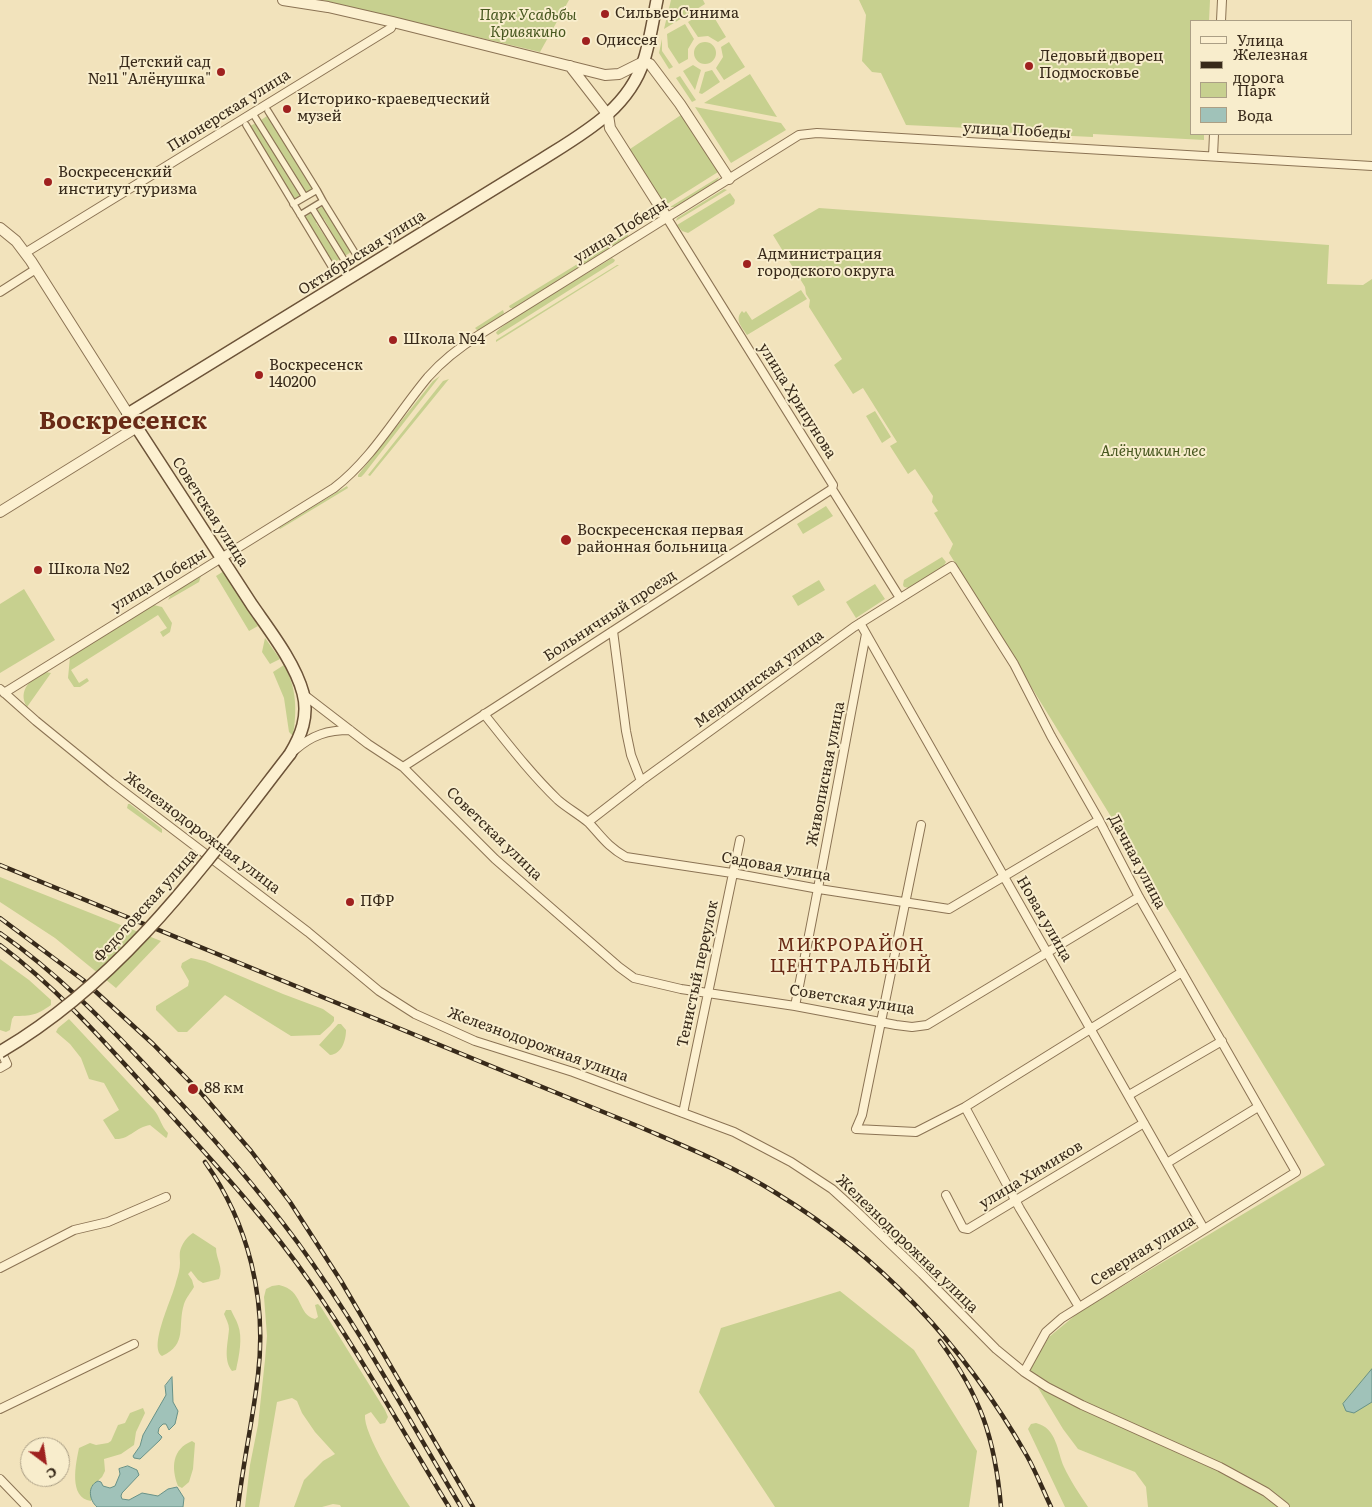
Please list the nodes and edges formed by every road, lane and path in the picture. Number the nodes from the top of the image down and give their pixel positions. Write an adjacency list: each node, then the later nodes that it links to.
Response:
1 (283, 0): 5 (street)
2 (657, 0): 6 (main road, Октябрьская улица)
3 (1222, 0): 4 (street)
4 (1221, 20)
5 (393, 22): 7 (street); 24 (street, Пионерская улица)
6 (643, 62): 7 (street); 9 (main road, Октябрьская улица); 15 (street)
7 (570, 66): 9 (street)
8 (268, 112): 16 (street)
9 (608, 115): 22 (street); 30 (main road, Октябрьская улица)
10 (255, 117): 17 (street)
11 (246, 126): 19 (street)
12 (1214, 135): 13 (street)
13 (1213, 156): 14 (street, улица Победы); 15 (street, улица Победы)
14 (1372, 166)
15 (729, 179): 22 (street, улица Победы)
16 (317, 190): 17 (street); 18 (street)
17 (305, 197): 19 (street)
18 (323, 201): 20 (street); 25 (street)
19 (293, 204): 21 (street)
20 (312, 208): 21 (street); 26 (street)
21 (300, 215): 28 (street)
22 (667, 218): 32 (street, улица Хрипунова); 34 (street, улица Победы)
23 (0, 228): 24 (street, Советская улица)
24 (25, 253): 27 (street, Советская улица)
25 (357, 256)
26 (346, 263)
27 (36, 269): 29 (street); 30 (street, Советская улица)
28 (334, 270)
29 (0, 292)
30 (128, 414): 31 (main road, Советская улица)
31 (137, 427): 33 (street); 34 (main road, Советская улица)
32 (832, 489): 36 (street, улица Хрипунова); 38 (street, Больничный проезд)
33 (0, 512)
34 (222, 558): 40 (street, улица Победы); 41 (main road, Советская улица)
35 (952, 566): 36 (street, Медицинская улица); 47 (street, Дачная улица)
36 (900, 598): 37 (street, Медицинская улица)
37 (860, 623): 39 (street, Новая улица); 46 (street, Медицинская улица)
38 (613, 631): 42 (street, Больничный проезд); 46 (street)
39 (866, 634): 52 (street, Новая улица); 53 (street, Живописная улица)
40 (2, 691): 68 (street, Железнодорожная улица)
41 (303, 694): 43 (street, Советская улица); 44 (main road, Советская улица)
42 (484, 714): 45 (street, Больничный проезд); 48 (street, Садовая улица)
43 (350, 730): 44 (street); 45 (street, Советская улица)
44 (290, 754): 63 (main road, Федотовская улица, bridge)
45 (403, 767): 58 (street, Советская улица)
46 (641, 781): 48 (street, Медицинская улица)
47 (1099, 820): 52 (street, Садовая улица); 54 (street, Дачная улица)
48 (588, 822): 51 (street, Садовая улица)
49 (921, 825): 55 (street)
50 (740, 840): 51 (street, Тенистый переулок)
51 (732, 873): 53 (street, Садовая улица); 58 (street, Тенистый переулок)
52 (1004, 877): 55 (street, Садовая улица); 56 (street, Новая улица)
53 (819, 889): 55 (street, Садовая улица); 59 (street, Живописная улица)
54 (1139, 897): 56 (street, Советская улица); 57 (street, Дачная улица)
55 (906, 903): 60 (street)
56 (1047, 953): 60 (street, Советская улица); 61 (street, Новая улица)
57 (1182, 972): 61 (street); 62 (street, Дачная улица)
58 (708, 993): 59 (street, Советская улица); 68 (street, Тенистый переулок)
59 (794, 1006): 60 (street, Советская улица)
60 (880, 1021): 66 (street)
61 (1091, 1029): 65 (street, Новая улица); 66 (street)
62 (1222, 1041): 65 (street); 67 (street, Дачная улица)
63 (0, 1051): 64 (street)
64 (0, 1068)
65 (1129, 1095): 69 (street, Новая улица)
66 (965, 1106): 74 (street)
67 (1258, 1107): 70 (street); 71 (street, Дачная улица)
68 (683, 1113): 79 (street, Железнодорожная улица)
69 (1144, 1123): 70 (street, Новая улица); 74 (street, улица Химиков)
70 (1167, 1163): 75 (street, Новая улица)
71 (1296, 1172): 75 (street, Северная улица)
72 (946, 1195): 74 (street, улица Химиков)
73 (166, 1197): 76 (street)
74 (1016, 1200): 77 (street)
75 (1204, 1229): 77 (street, Северная улица)
76 (0, 1268)
77 (1079, 1307): 79 (street, Северная улица)
78 (134, 1344): 80 (street)
79 (1024, 1372): 83 (street, Железнодорожная улица)
80 (0, 1409)
81 (0, 1479): 82 (street)
82 (27, 1507)
83 (1285, 1507)

